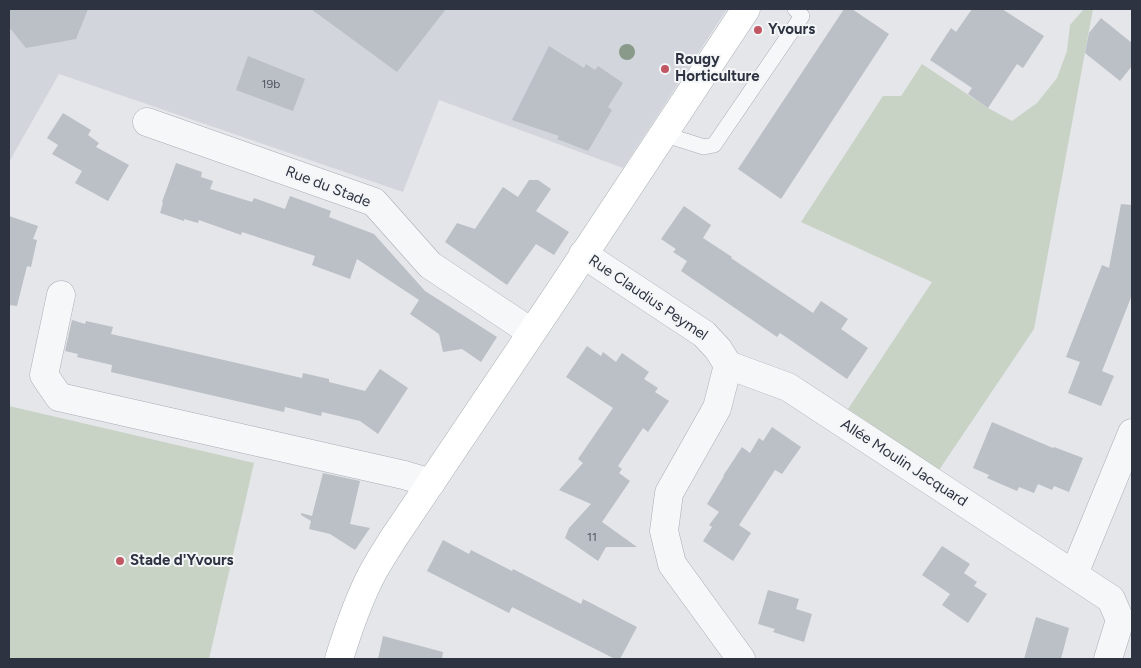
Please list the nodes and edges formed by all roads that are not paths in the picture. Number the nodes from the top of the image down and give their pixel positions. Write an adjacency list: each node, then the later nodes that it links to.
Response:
1 (746, 9): 4 (street)
2 (795, 9): 4 (lane)
3 (147, 122): 7 (street, Rue du Stade)
4 (663, 134): 5 (street)
5 (583, 254): 7 (street); 8 (street, Rue Claudius Peymel)
6 (61, 295): 10 (street)
7 (531, 332): 10 (street)
8 (728, 365): 11 (street, Allée Moulin Jacquard); 13 (street)
9 (1132, 433): 11 (street)
10 (431, 483): 12 (street)
11 (1074, 574): 14 (street, Allée Moulin Jacquard)
12 (339, 659)
13 (742, 659)
14 (1108, 659)

